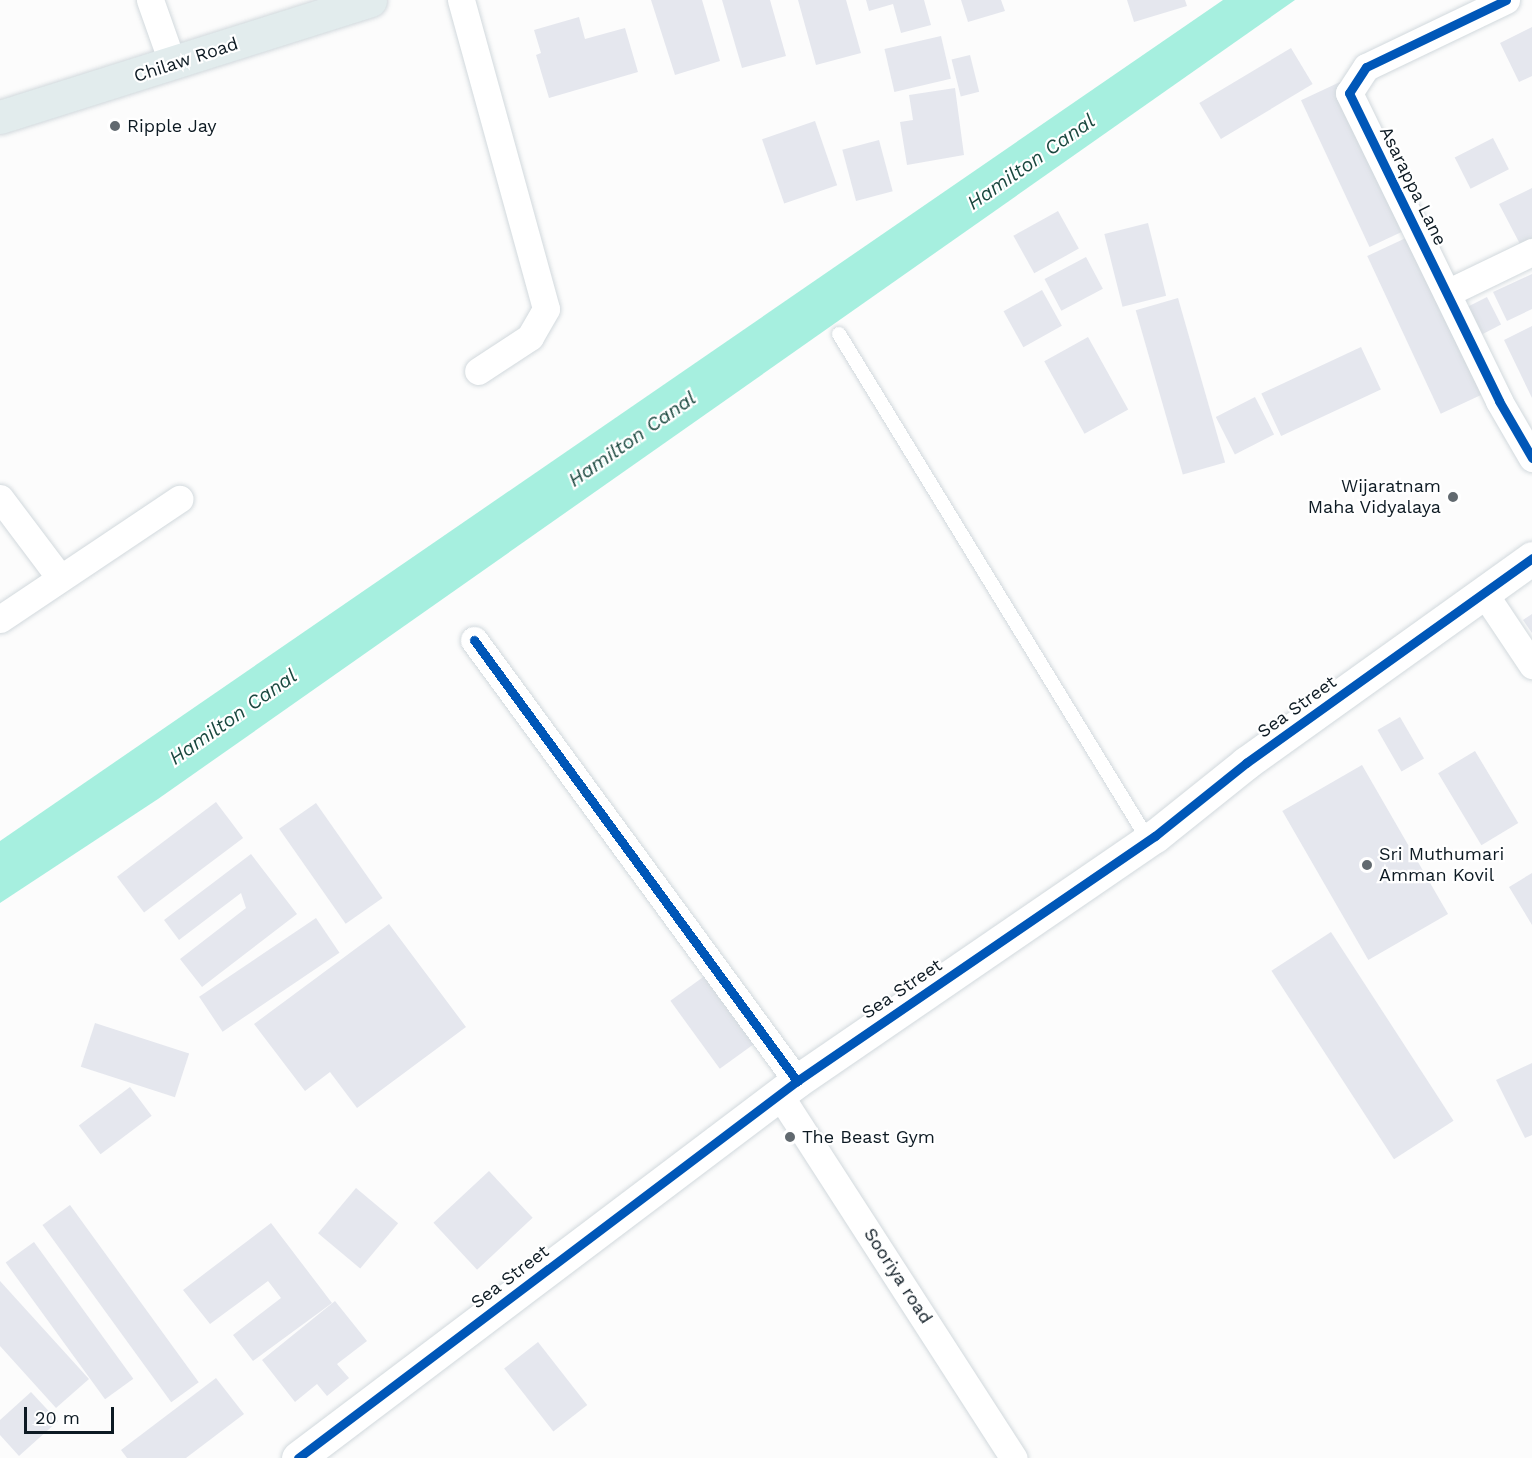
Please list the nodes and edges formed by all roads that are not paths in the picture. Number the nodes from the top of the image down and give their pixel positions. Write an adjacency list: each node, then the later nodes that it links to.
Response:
1 (150, 0): 5 (street)
2 (370, 0): 5 (main road, Chilaw Road)
3 (461, 0): 10 (street)
4 (1506, 0): 8 (street, Asarappa Lane)
5 (173, 65): 6 (main road, Chilaw Road)
6 (0, 117)
7 (1532, 252): 8 (street)
8 (1447, 293): 11 (street, Asarappa Lane)
9 (839, 334): 20 (lane)
10 (478, 371)
11 (1532, 458)
12 (0, 498): 15 (street)
13 (180, 499): 15 (street)
14 (1532, 558): 16 (street, Sea Street)
15 (60, 578): 17 (street)
16 (1484, 593): 19 (street); 20 (street, Sea Street)
17 (0, 619)
18 (474, 640): 21 (street, Sooriya road)
19 (1532, 665)
20 (1149, 841): 21 (street, Sea Street)
21 (788, 1087): 22 (street, Sea Street); 23 (street, Sooriya road)
22 (298, 1458)
23 (1014, 1458)

